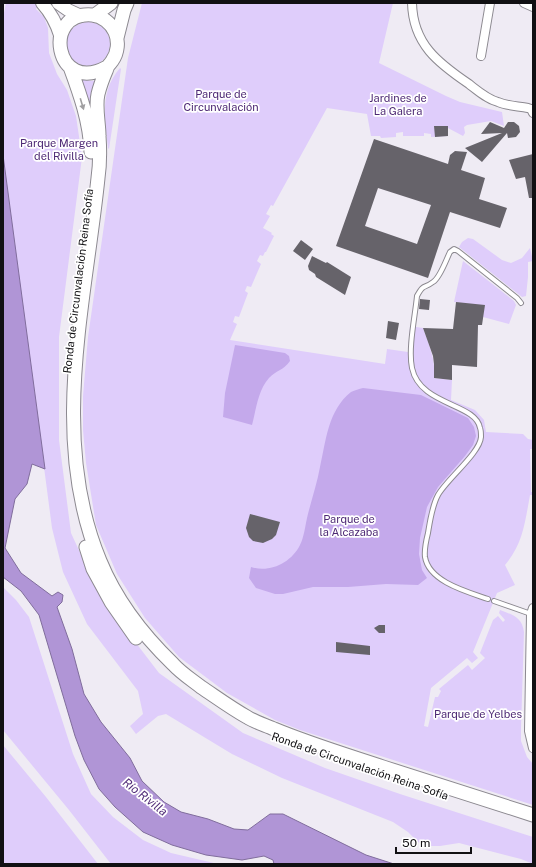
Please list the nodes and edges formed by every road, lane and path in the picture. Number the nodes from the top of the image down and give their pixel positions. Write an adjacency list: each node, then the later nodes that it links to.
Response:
1 (58, 3): 10 (main road)
2 (111, 3): 9 (main road)
3 (127, 3): 12 (main road, Ronda de Circunvalación Reina Sofía)
4 (412, 3): 16 (street)
5 (490, 3): 13 (street)
6 (524, 3): 8 (street)
7 (43, 4): 11 (main road)
8 (533, 7)
9 (95, 15): 10 (main road); 12 (main road)
10 (81, 16): 11 (main road)
11 (60, 35): 14 (main road, Ronda de Circunvalación Reina Sofía)
12 (117, 38): 15 (main road, Ronda de Circunvalación Reina Sofía)
13 (481, 56)
14 (70, 67): 15 (main road); 23 (main road, Ronda de Circunvalación Reina Sofía, one-way to 23)
15 (107, 67): 22 (main road, Ronda de Circunvalación Reina Sofía)
16 (533, 113)
17 (521, 303): 18 (lane)
18 (488, 599)
19 (494, 601): 20 (lane)
20 (532, 611): 21 (street)
21 (533, 748)
22 (533, 815)
23 (533, 824)

